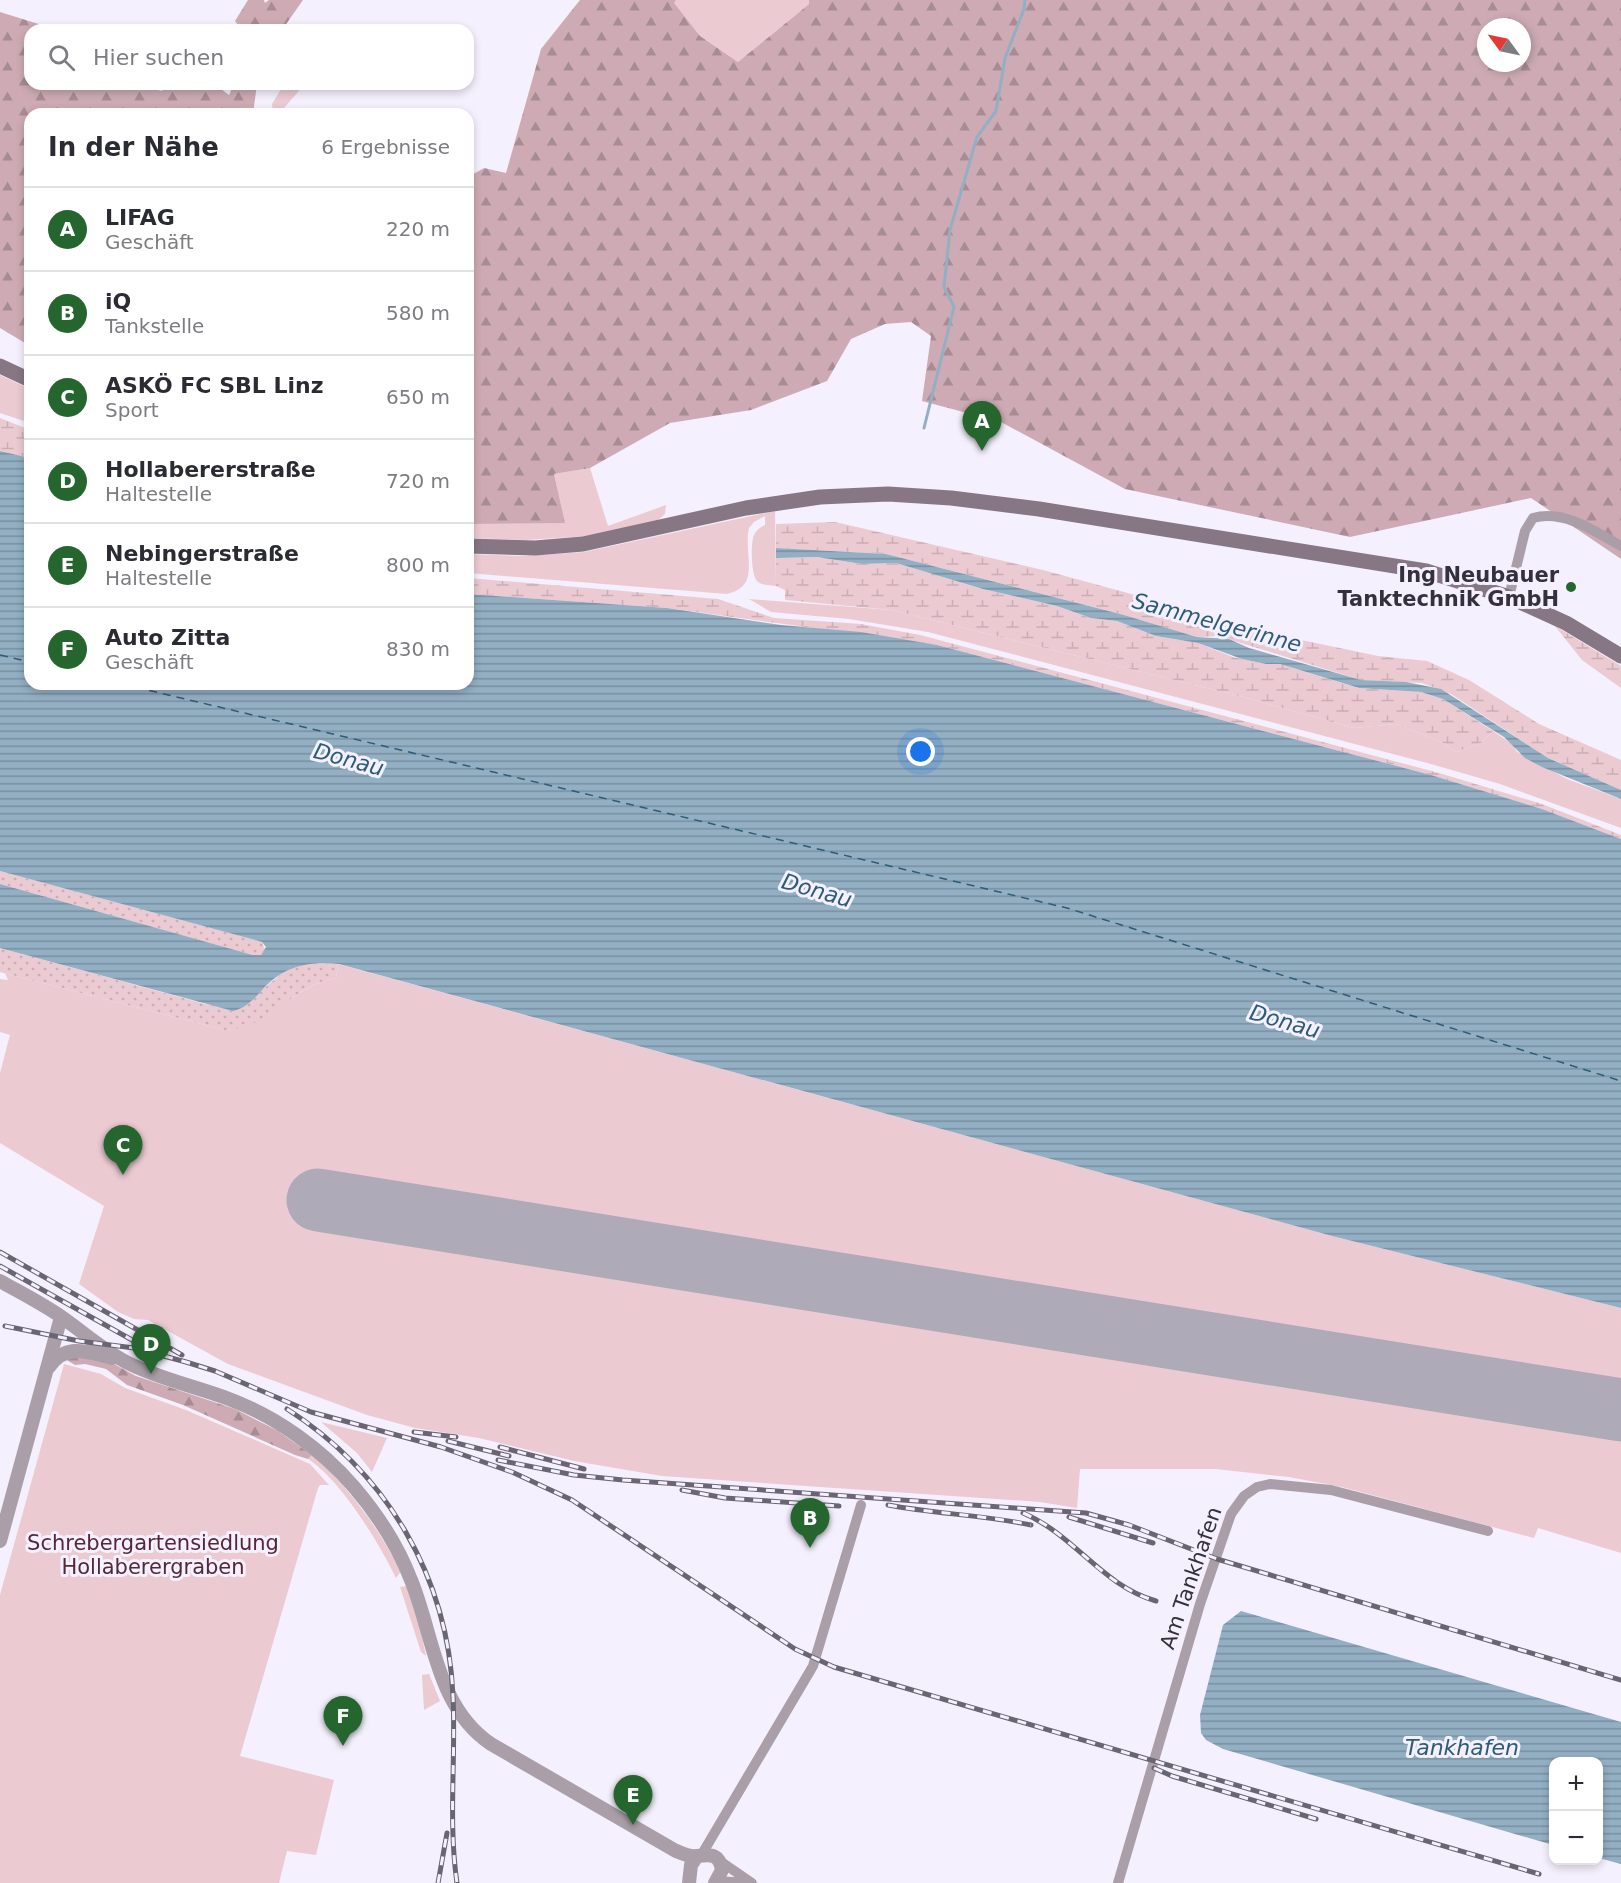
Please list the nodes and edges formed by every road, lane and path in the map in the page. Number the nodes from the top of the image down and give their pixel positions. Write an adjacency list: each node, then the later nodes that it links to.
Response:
1 (0, 366): 2 (main road)
2 (24, 377)
3 (474, 546): 5 (main road)
4 (1621, 546): 5 (street)
5 (1509, 597): 6 (main road)
6 (1621, 656)
7 (0, 1281): 8 (street)
8 (61, 1317): 9 (street); 10 (street)
9 (123, 1361): 10 (street); 16 (street)
10 (46, 1371): 13 (street)
11 (861, 1504): 14 (street)
12 (1488, 1532): 19 (street, Am Tankhafen)
13 (0, 1541)
14 (712, 1842): 15 (street); 16 (street)
15 (718, 1859): 16 (street); 17 (street); 18 (street)
16 (694, 1870)
17 (717, 1882): 18 (street)
18 (750, 1883)
19 (1118, 1883)

